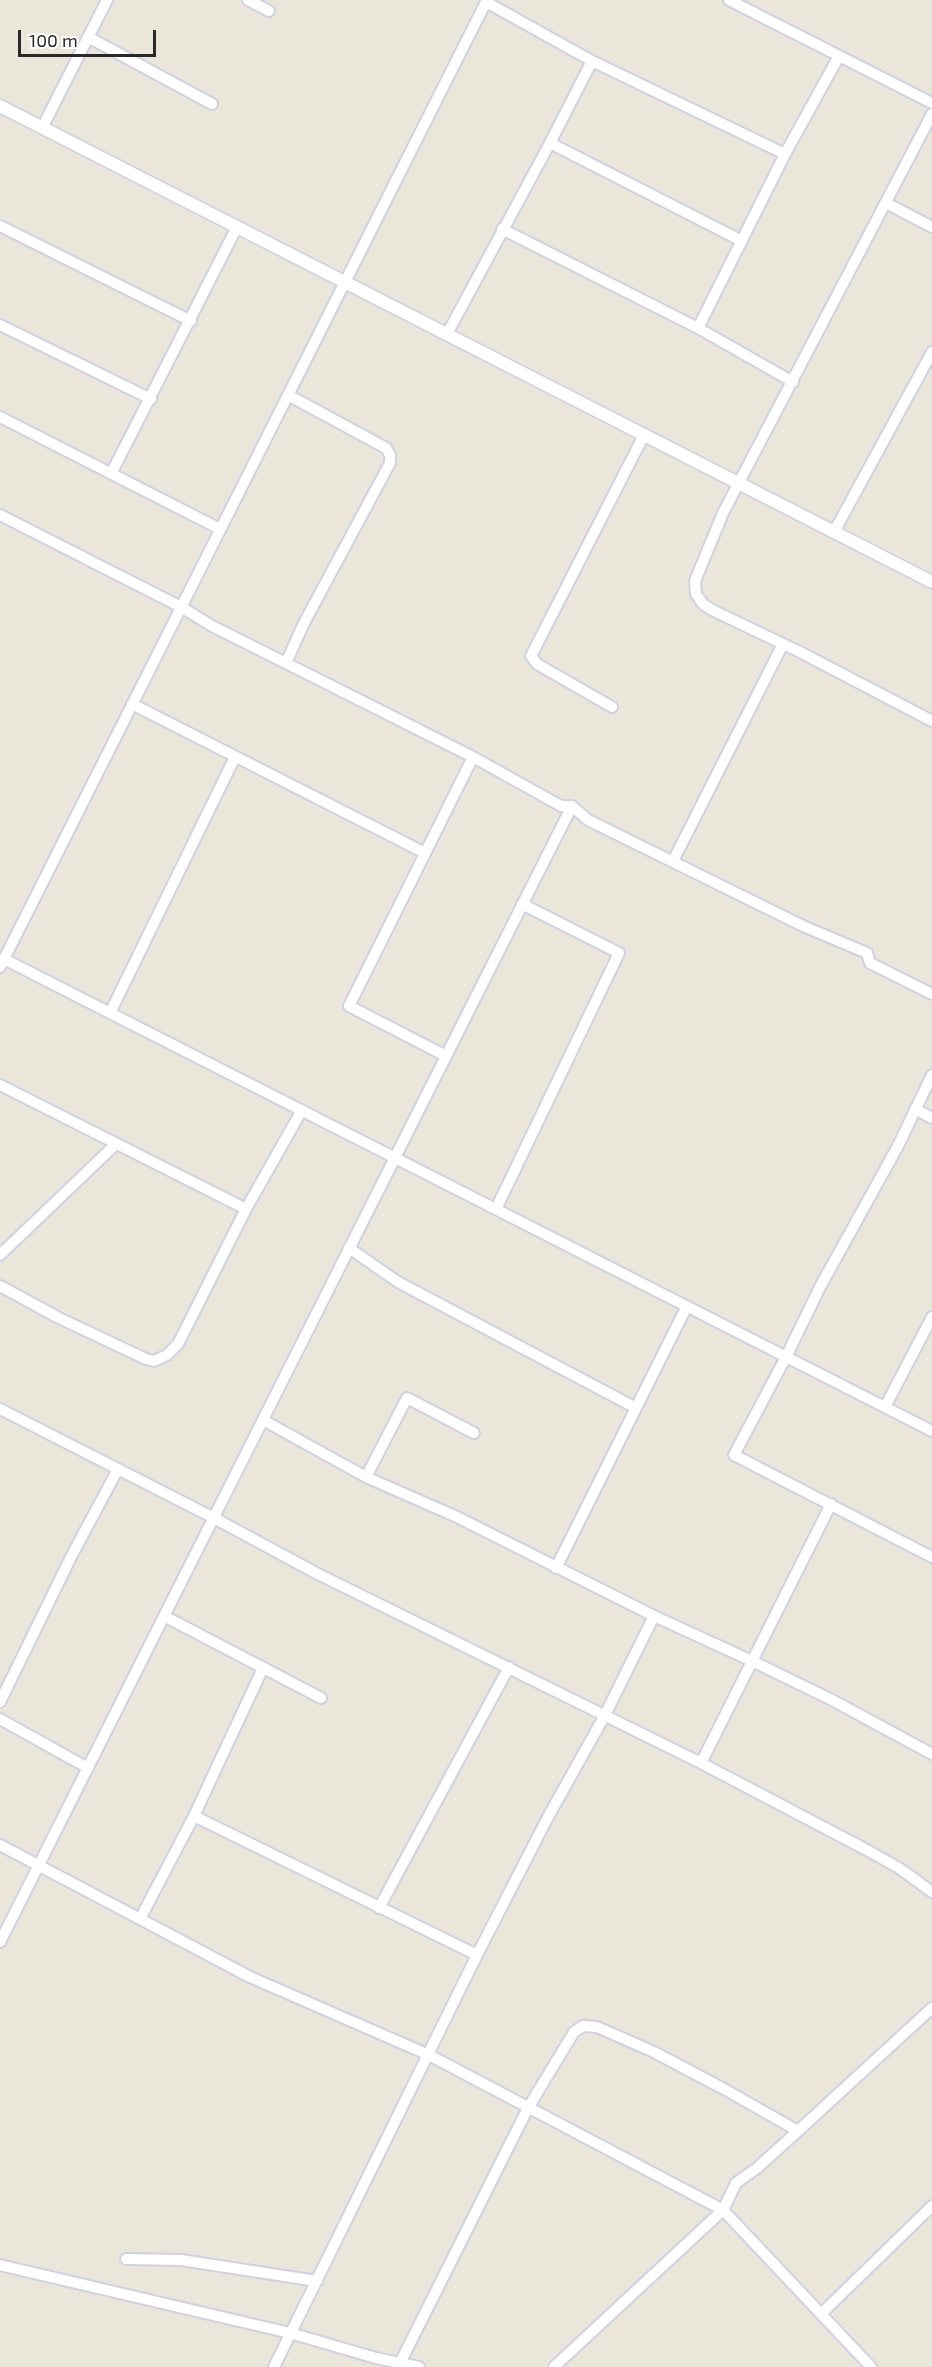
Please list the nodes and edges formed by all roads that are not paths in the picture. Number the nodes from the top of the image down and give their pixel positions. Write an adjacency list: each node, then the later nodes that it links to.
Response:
1 (107, 0): 6 (street)
2 (248, 0): 5 (street)
3 (729, 0): 7 (street)
4 (486, 1): 8 (street); 22 (street)
5 (269, 10)
6 (88, 37): 10 (street); 13 (street)
7 (839, 56): 9 (street); 15 (street)
8 (592, 61): 14 (street); 15 (street)
9 (932, 103)
10 (212, 104)
11 (0, 106): 13 (street)
12 (932, 114): 16 (street)
13 (42, 128): 18 (street)
14 (550, 143): 20 (street); 21 (street)
15 (785, 154): 21 (street)
16 (886, 203): 19 (street); 28 (street)
17 (0, 226): 23 (street)
18 (237, 227): 22 (street); 23 (street)
19 (932, 227)
20 (502, 229): 25 (street); 26 (street)
21 (742, 241): 25 (street)
22 (345, 282): 26 (street); 29 (street)
23 (191, 321): 30 (street)
24 (0, 325): 30 (street)
25 (698, 328): 28 (street)
26 (447, 334): 32 (street)
27 (932, 352): 37 (street)
28 (793, 382): 34 (street)
29 (288, 395): 36 (street); 41 (street)
30 (151, 399): 33 (street)
31 (0, 417): 33 (street)
32 (644, 435): 34 (street); 43 (street)
33 (112, 472): 36 (street)
34 (740, 484): 37 (street); 40 (street)
35 (0, 515): 39 (street)
36 (220, 529): 39 (street)
37 (834, 532): 38 (street)
38 (932, 582)
39 (181, 607): 41 (street); 42 (street)
40 (783, 644): 44 (street); 49 (street)
41 (286, 663): 46 (street)
42 (132, 704): 45 (street); 51 (street)
43 (612, 707)
44 (932, 721)
45 (235, 757): 48 (street); 53 (street)
46 (473, 757): 47 (street); 48 (street)
47 (572, 806): 49 (street); 50 (street)
48 (425, 853): 54 (street)
49 (673, 861): 52 (street)
50 (522, 904): 54 (street); 63 (street)
51 (2, 963): 53 (street)
52 (932, 994)
53 (110, 1013): 58 (street)
54 (446, 1056): 61 (street)
55 (932, 1075): 57 (street)
56 (0, 1085): 60 (street)
57 (915, 1109): 59 (street); 69 (street)
58 (302, 1110): 61 (street); 62 (street)
59 (932, 1118)
60 (116, 1144): 62 (street); 65 (street)
61 (395, 1158): 63 (street); 64 (street)
62 (246, 1209): 66 (street)
63 (496, 1209): 67 (street)
64 (349, 1248): 71 (street); 73 (street)
65 (0, 1255)
66 (0, 1286)
67 (687, 1306): 69 (street); 71 (street)
68 (932, 1317): 70 (street)
69 (786, 1357): 70 (street); 78 (street)
70 (885, 1407): 74 (street)
71 (636, 1408): 81 (street)
72 (0, 1409): 76 (street)
73 (263, 1420): 77 (street); 79 (street)
74 (932, 1431)
75 (474, 1433): 77 (street)
76 (118, 1469): 79 (street); 88 (street)
77 (366, 1477): 81 (street)
78 (831, 1504): 80 (street); 84 (street)
79 (214, 1518): 82 (street); 85 (street)
80 (932, 1557)
81 (556, 1568): 83 (street)
82 (164, 1616): 86 (street); 93 (street)
83 (654, 1616): 84 (street); 89 (street)
84 (752, 1661): 91 (street); 92 (street)
85 (509, 1667): 89 (street); 98 (street)
86 (263, 1668): 87 (street); 94 (street)
87 (321, 1698)
88 (0, 1702)
89 (605, 1715): 92 (street); 101 (street)
90 (0, 1719): 93 (street)
91 (932, 1754)
92 (701, 1763): 97 (street)
93 (88, 1768): 96 (street)
94 (194, 1816): 98 (street); 99 (street)
95 (0, 1845): 96 (street)
96 (39, 1865): 99 (street); 100 (street)
97 (932, 1892)
98 (379, 1908): 101 (street)
99 (141, 1919): 103 (street)
100 (0, 1942)
101 (477, 1955): 103 (street)
102 (931, 2009): 105 (street)
103 (429, 2055): 104 (street); 110 (street)
104 (528, 2108): 105 (street); 107 (street); 113 (street)
105 (798, 2131): 107 (street)
106 (932, 2206): 111 (street)
107 (723, 2210): 111 (street); 116 (street)
108 (126, 2259): 110 (street)
109 (0, 2265): 112 (street)
110 (317, 2281): 112 (street)
111 (822, 2313): 117 (street)
112 (290, 2333): 113 (street); 114 (street)
113 (400, 2363): 115 (street)
114 (274, 2367)
115 (418, 2367)
116 (554, 2367)
117 (871, 2367)

